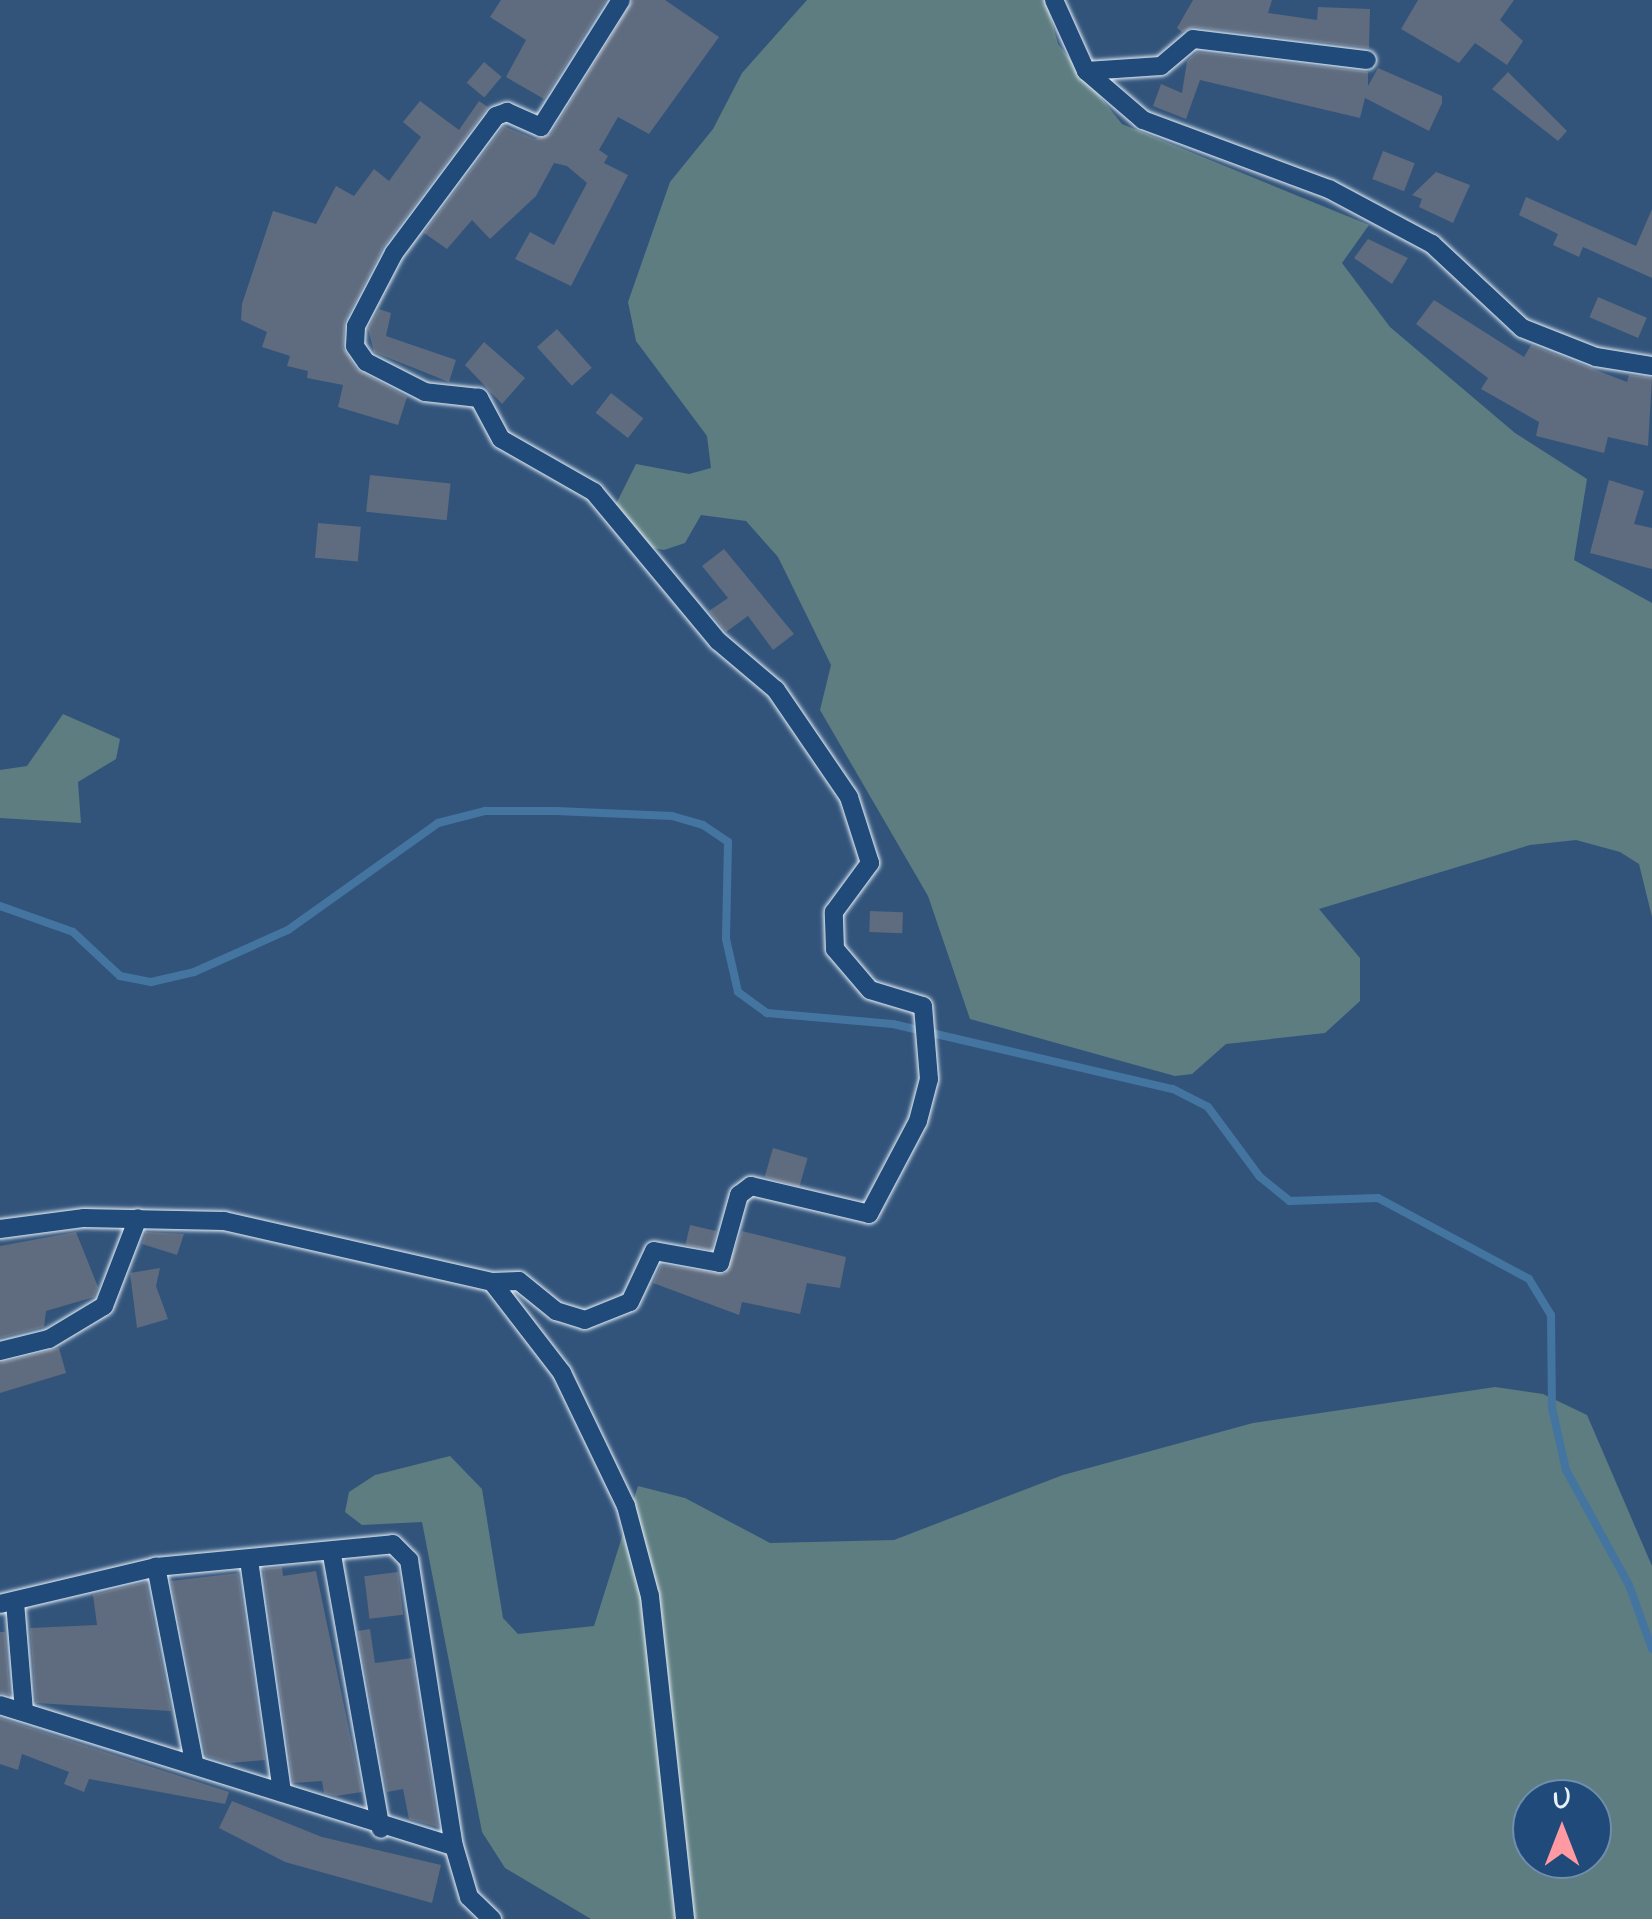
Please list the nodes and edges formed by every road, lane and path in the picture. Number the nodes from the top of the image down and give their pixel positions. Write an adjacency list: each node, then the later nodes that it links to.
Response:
1 (621, 0): 8 (street)
2 (1054, 0): 4 (street)
3 (1368, 60): 4 (street)
4 (1086, 71): 5 (street)
5 (1652, 366)
6 (138, 1218): 7 (street); 8 (street); 9 (street)
7 (0, 1229)
8 (492, 1282): 21 (street)
9 (0, 1351)
10 (332, 1555): 11 (street); 18 (street); 19 (street)
11 (249, 1560): 12 (street); 17 (street)
12 (156, 1567): 13 (street); 16 (street)
13 (7, 1603): 15 (street)
14 (0, 1705): 15 (street)
15 (24, 1712): 16 (street)
16 (194, 1762): 17 (street)
17 (282, 1793): 18 (street)
18 (381, 1829): 19 (street)
19 (454, 1846): 20 (street)
20 (492, 1919)
21 (684, 1919)

